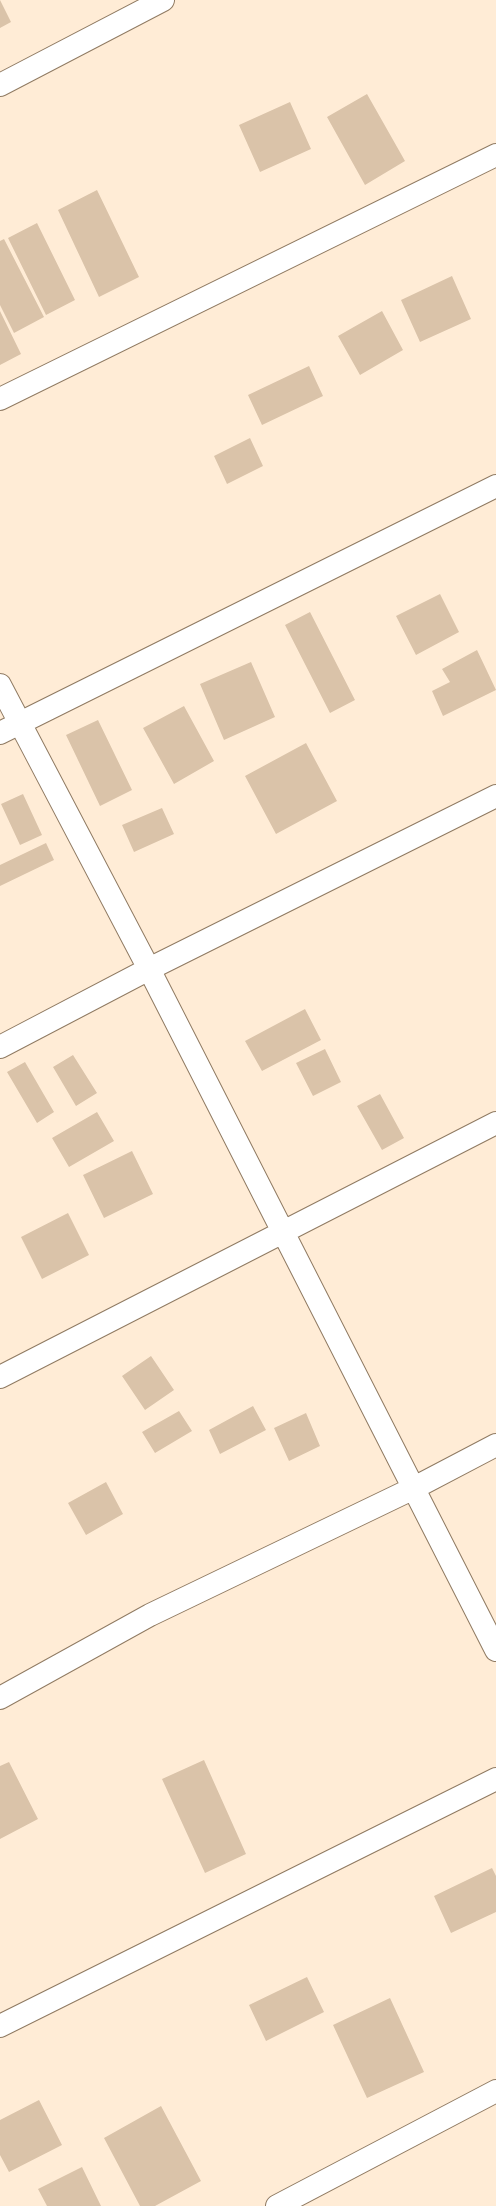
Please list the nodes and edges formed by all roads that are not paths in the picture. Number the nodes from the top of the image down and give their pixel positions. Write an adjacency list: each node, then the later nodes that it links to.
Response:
1 (163, 0): 2 (street)
2 (0, 85)
3 (496, 155): 4 (street)
4 (0, 399)
5 (496, 486): 7 (street)
6 (0, 685): 7 (street)
7 (10, 729): 9 (street)
8 (496, 796): 9 (street)
9 (149, 969): 10 (street); 12 (street)
10 (0, 1047)
11 (496, 1123): 12 (street)
12 (284, 1233): 13 (street); 15 (street)
13 (0, 1377)
14 (496, 1445): 15 (street)
15 (414, 1488): 16 (street); 17 (street)
16 (496, 1650)
17 (0, 1698)
18 (496, 1778): 19 (street)
19 (0, 2026)
20 (496, 2091): 21 (street)
21 (277, 2206)

